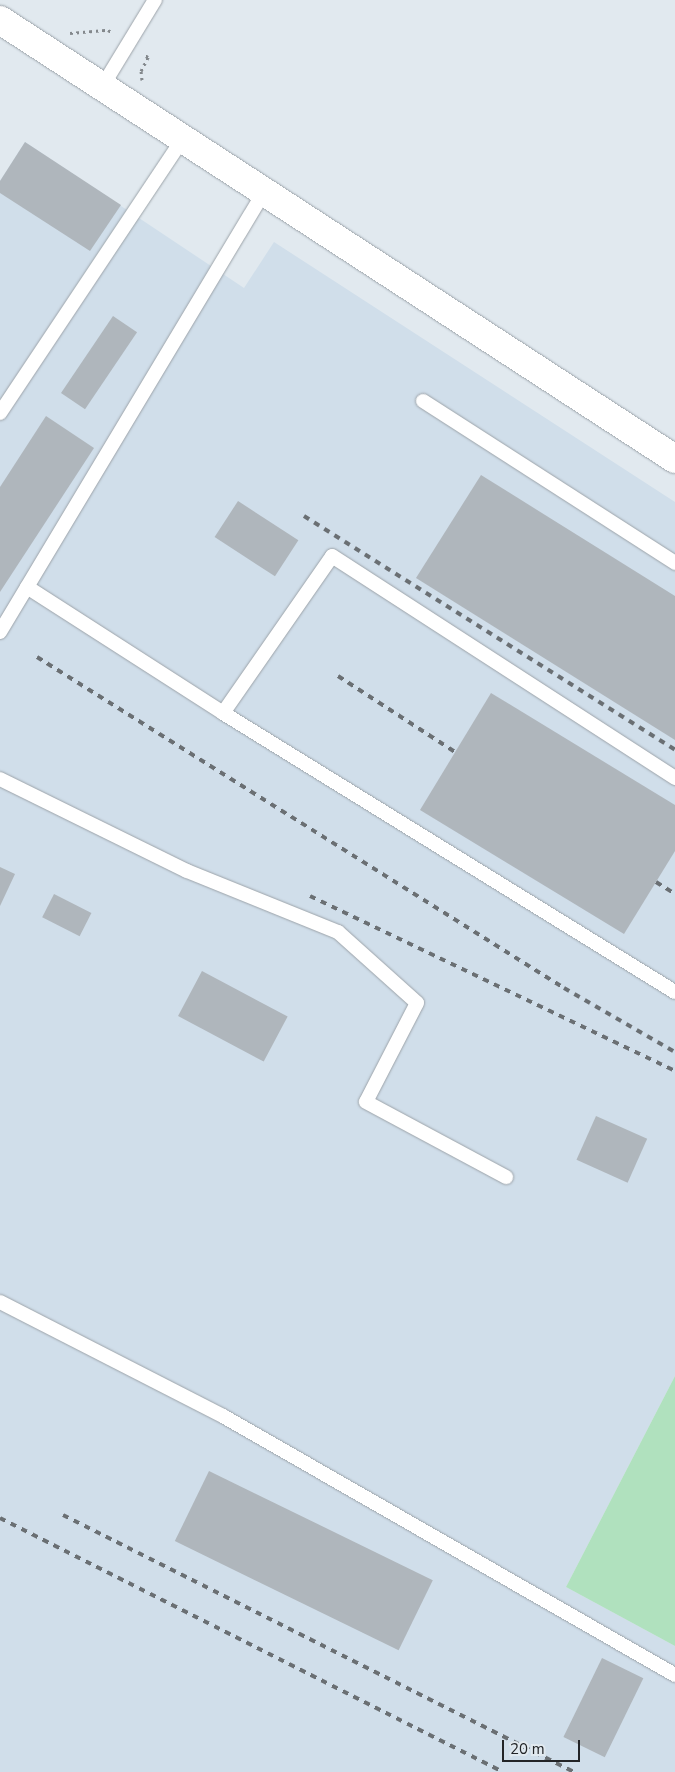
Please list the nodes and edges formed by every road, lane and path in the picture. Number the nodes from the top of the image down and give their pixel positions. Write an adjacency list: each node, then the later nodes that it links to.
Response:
1 (155, 0): 3 (lane)
2 (0, 20): 3 (street)
3 (102, 87): 4 (street)
4 (184, 139): 5 (street); 7 (lane)
5 (264, 192): 8 (street); 10 (lane)
6 (422, 401): 9 (lane)
7 (0, 413)
8 (675, 459)
9 (675, 563)
10 (27, 587): 11 (lane); 12 (lane)
11 (0, 632)
12 (223, 713): 13 (lane); 15 (lane)
13 (675, 778)
14 (0, 779): 16 (lane)
15 (675, 992)
16 (506, 1177)
17 (0, 1302): 18 (lane)
18 (675, 1675)

